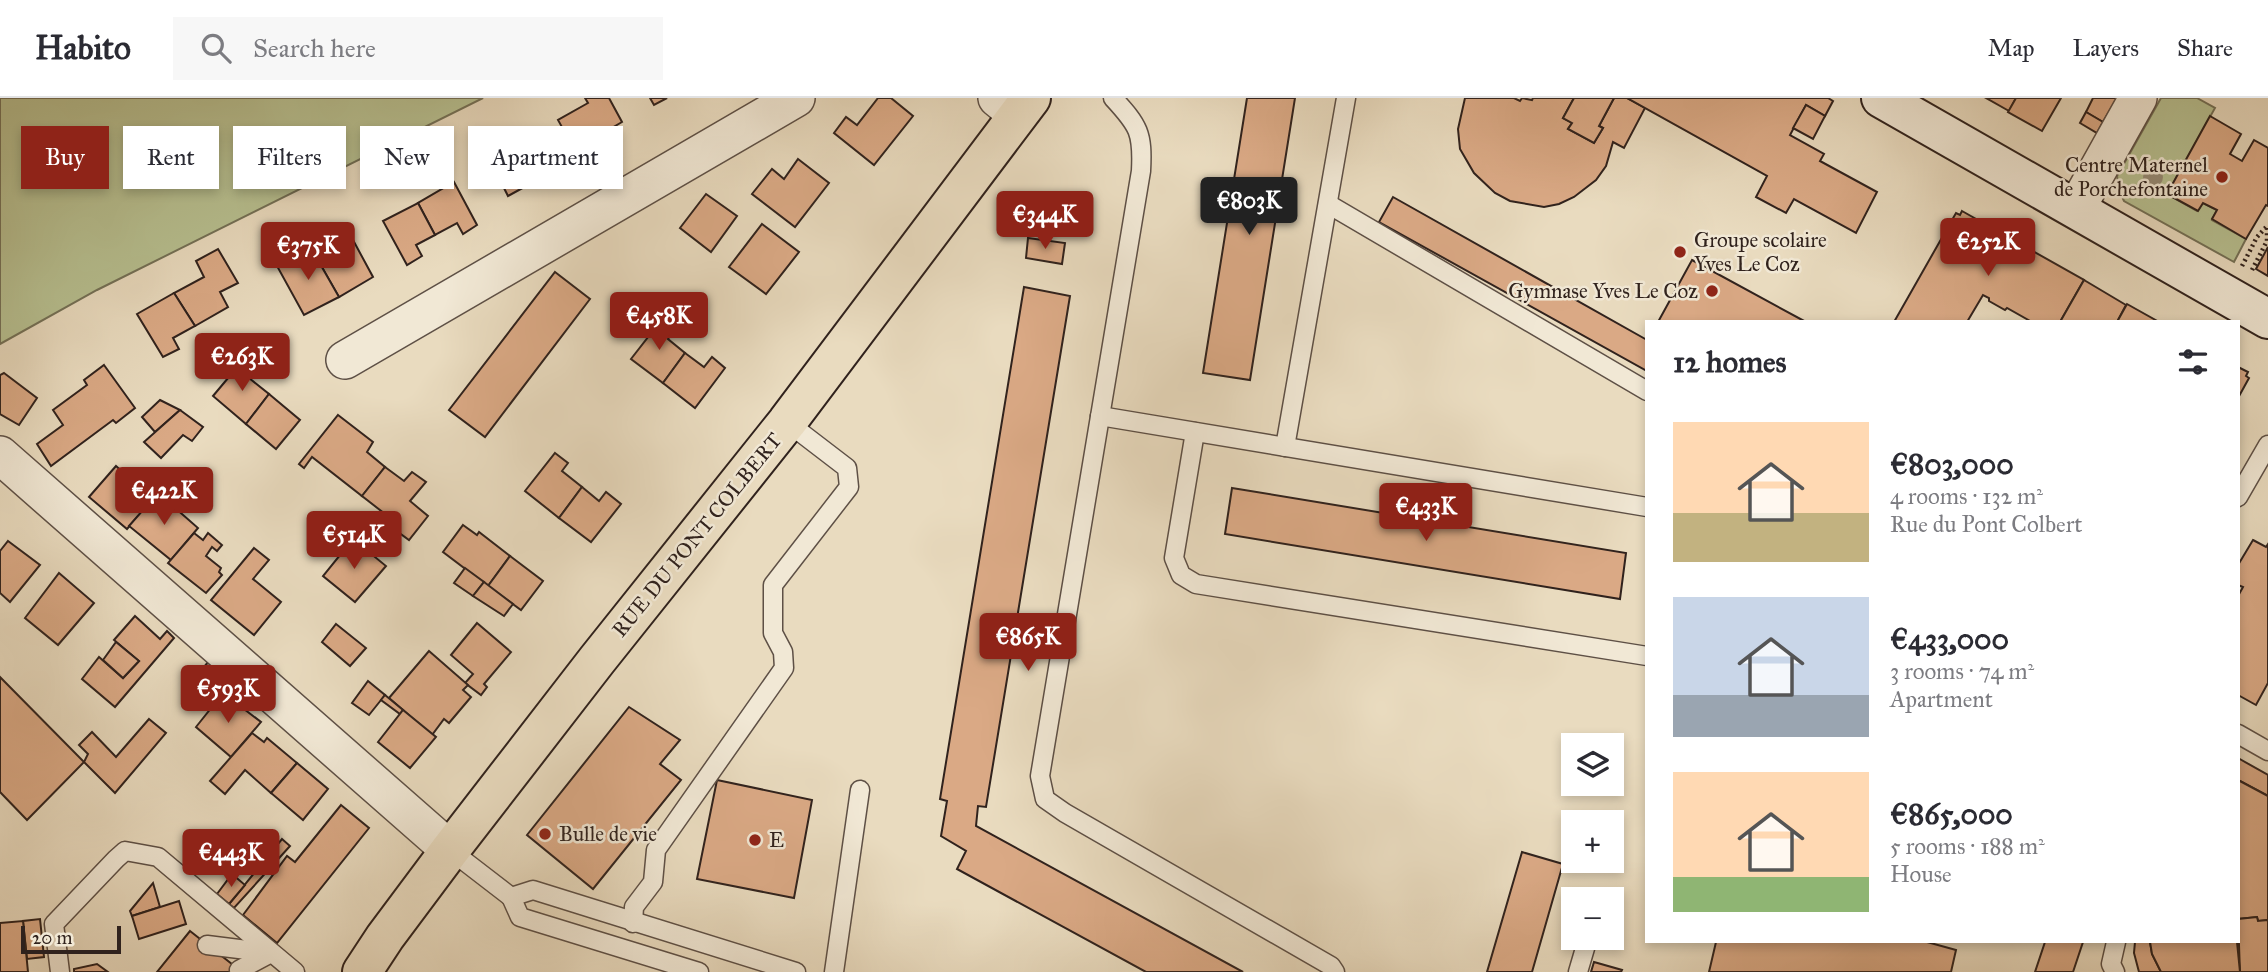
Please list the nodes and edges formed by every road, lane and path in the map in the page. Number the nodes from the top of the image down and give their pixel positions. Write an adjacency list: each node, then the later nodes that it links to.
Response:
1 (796, 98): 13 (street)
2 (1113, 98): 15 (lane)
3 (1346, 98): 7 (lane)
4 (1881, 98): 8 (main road)
5 (2138, 98): 8 (street)
6 (1015, 104): 16 (main road, RUE DU PONT COLBERT)
7 (1328, 204): 14 (lane); 19 (lane)
8 (2076, 209): 12 (main road)
9 (2267, 227): 10 (path); 11 (path)
10 (2247, 256)
11 (2260, 274)
12 (2268, 319)
13 (345, 360)
14 (1645, 390)
15 (1100, 416): 17 (lane); 43 (lane)
16 (787, 422): 27 (main road, RUE DU PONT COLBERT); 29 (lane)
17 (1195, 432): 19 (lane); 23 (lane)
18 (2268, 445): 21 (lane)
19 (1285, 447): 22 (lane)
20 (0, 455): 27 (street)
21 (2240, 494)
22 (1645, 507)
23 (1645, 656)
24 (2240, 735): 25 (lane)
25 (2268, 751)
26 (860, 790): 42 (lane)
27 (450, 850): 28 (lane); 30 (main road, RUE DU PONT COLBERT)
28 (512, 897): 29 (lane); 40 (lane)
29 (633, 923): 41 (lane)
30 (385, 937): 38 (main road); 39 (main road, RUE DU PONT COLBERT)
31 (2116, 943): 45 (lane)
32 (207, 945): 34 (lane)
33 (1584, 950): 44 (lane)
34 (271, 953): 35 (lane); 36 (lane); 37 (lane)
35 (232, 965)
36 (60, 972)
37 (295, 972)
38 (345, 972)
39 (362, 972)
40 (699, 972)
41 (796, 972)
42 (834, 972)
43 (1335, 972)
44 (1578, 972)
45 (2115, 972)

